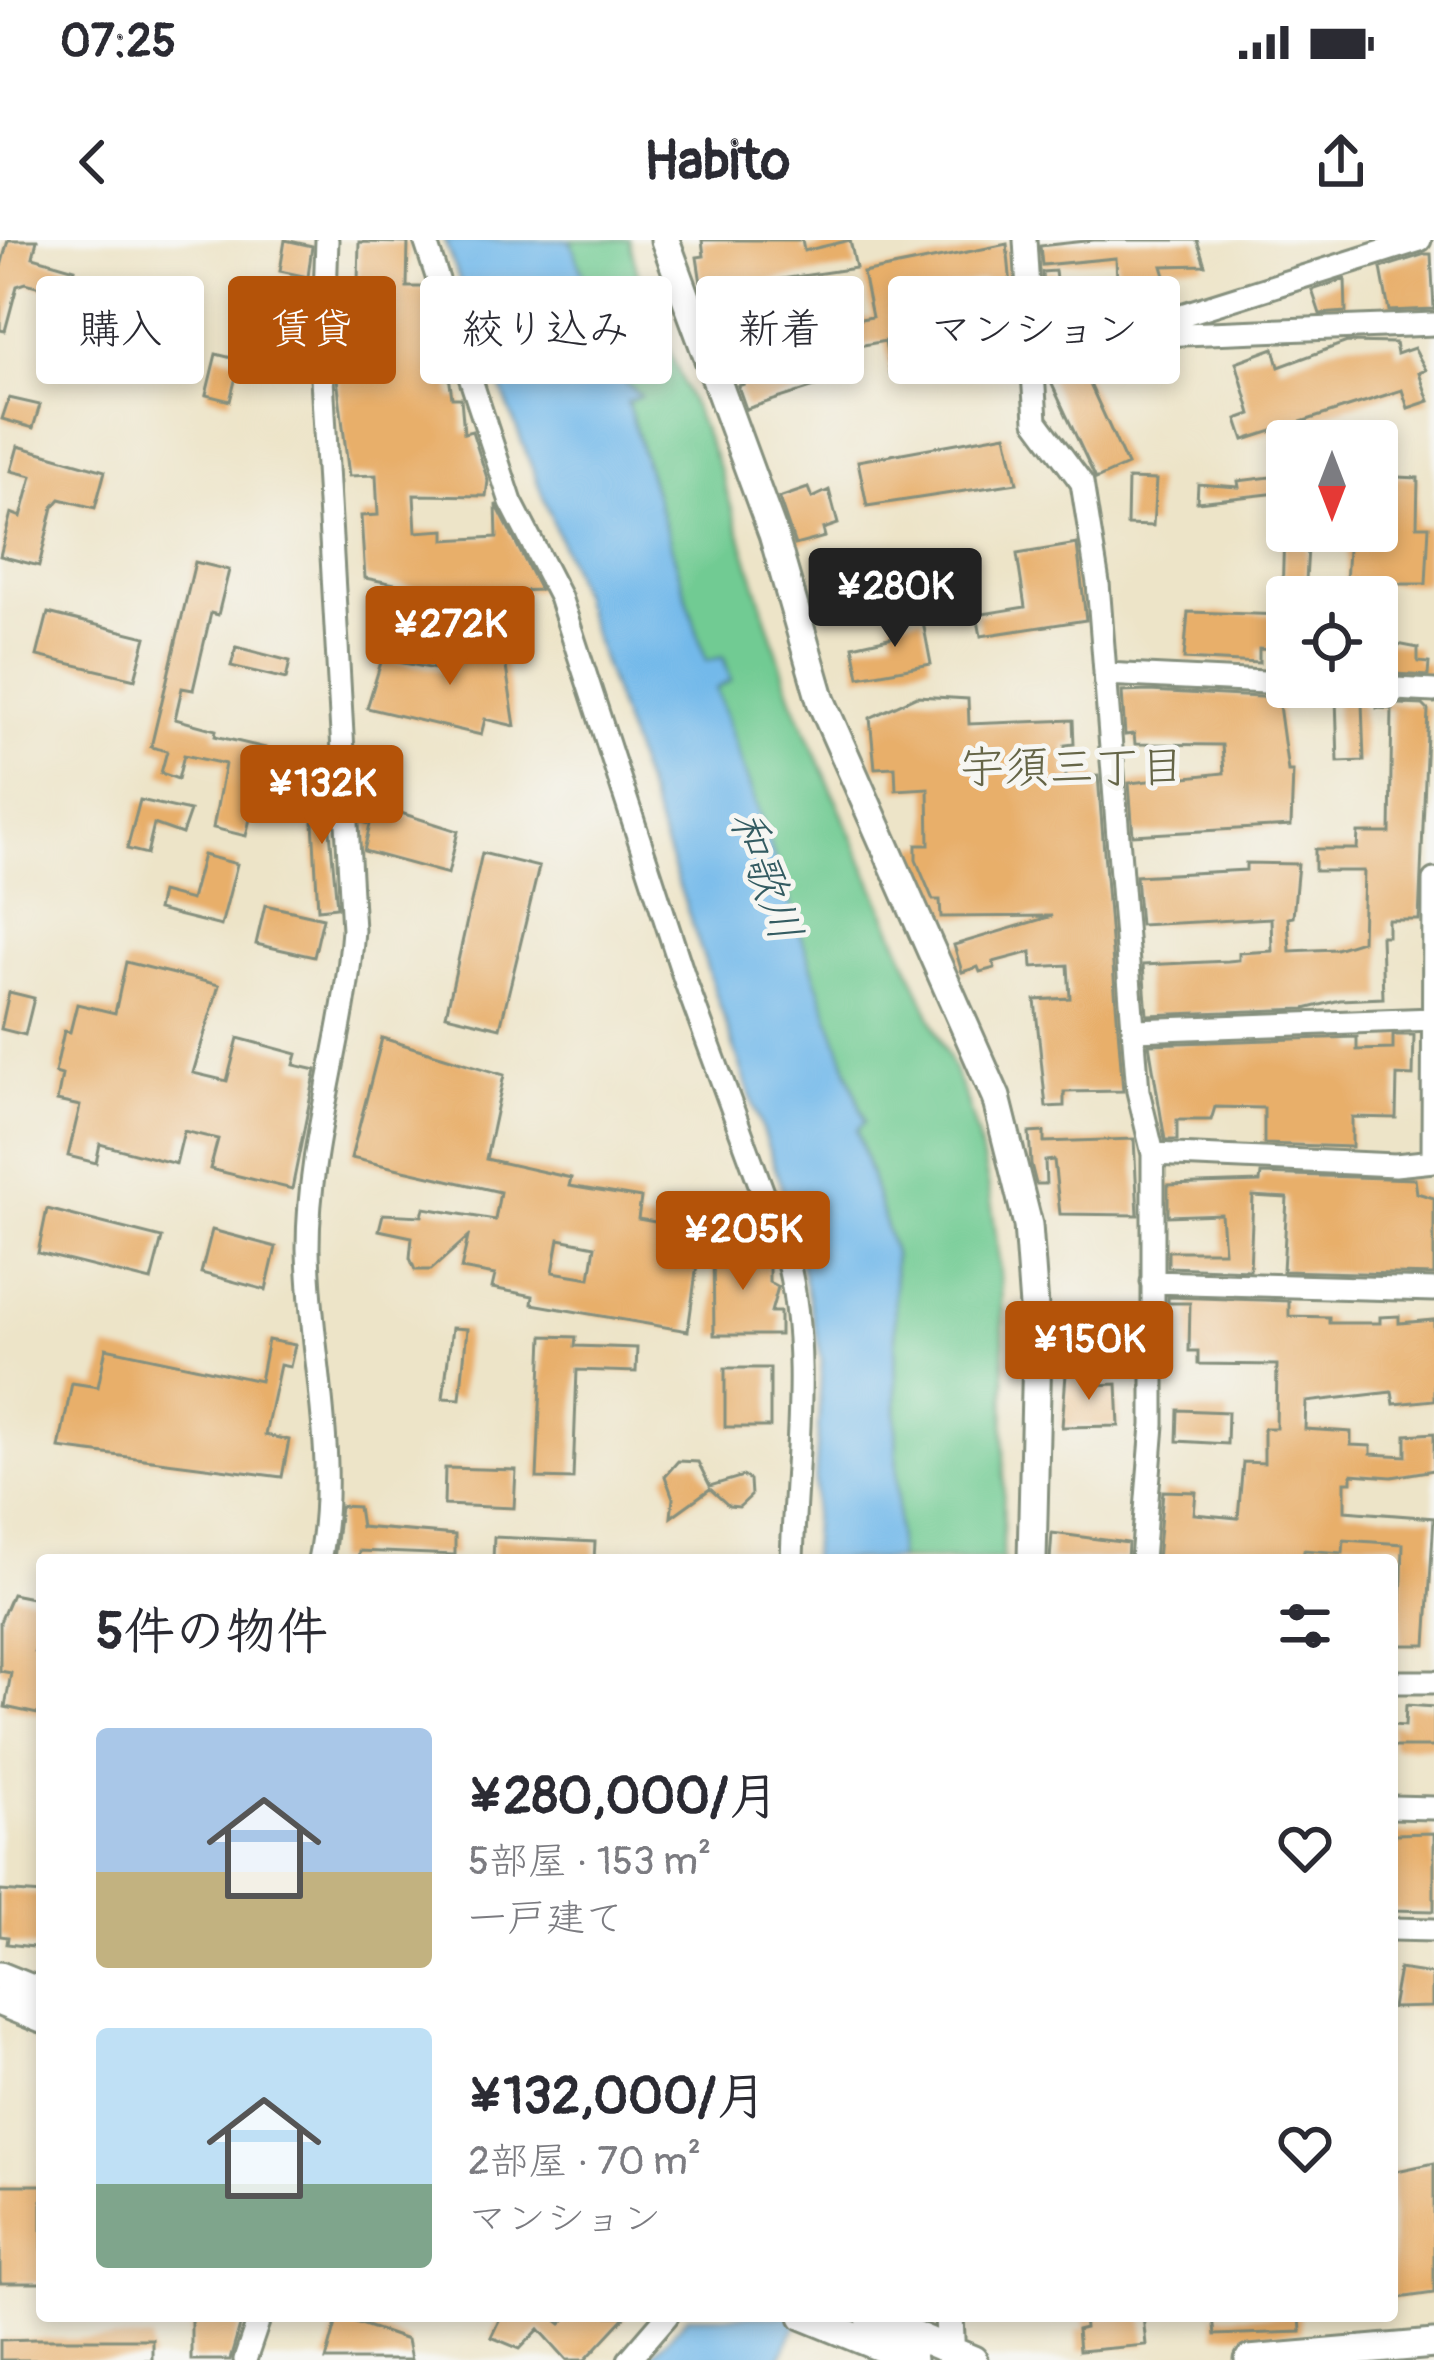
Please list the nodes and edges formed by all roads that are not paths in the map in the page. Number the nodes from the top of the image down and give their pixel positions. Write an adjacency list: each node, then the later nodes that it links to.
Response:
1 (327, 240): 25 (street)
2 (425, 240): 26 (street)
3 (651, 240): 27 (street)
4 (665, 240): 28 (street)
5 (1025, 240): 9 (street)
6 (1328, 240): 8 (street)
7 (1420, 240): 8 (street)
8 (1328, 266): 10 (street)
9 (1028, 276)
10 (1180, 315)
11 (1434, 324): 12 (street)
12 (1180, 333)
13 (1035, 384): 14 (street)
14 (1105, 674): 15 (street); 20 (street)
15 (1266, 682)
16 (1398, 689): 17 (street)
17 (1434, 691)
18 (1434, 880): 19 (street)
19 (1433, 1018): 20 (street); 22 (street)
20 (1135, 1030): 21 (street)
21 (1153, 1154): 22 (street); 23 (street)
22 (1433, 1161)
23 (1152, 1282): 24 (street); 29 (street)
24 (1434, 1290)
25 (319, 1554)
26 (792, 1554)
27 (1015, 1554)
28 (1033, 1554)
29 (1142, 1554)
30 (1398, 1682): 31 (street)
31 (1434, 1682)
32 (1398, 1807): 33 (street)
33 (1434, 1808)
34 (1398, 1929): 35 (street)
35 (1434, 1930)
36 (0, 1976): 37 (street)
37 (36, 1991)
38 (0, 2002): 39 (street)
39 (36, 2017)
40 (258, 2322): 46 (street)
41 (662, 2322): 47 (street)
42 (842, 2322): 43 (street)
43 (879, 2328): 45 (street)
44 (1434, 2344): 48 (street)
45 (938, 2350)
46 (245, 2360)
47 (629, 2360)
48 (1249, 2360)

